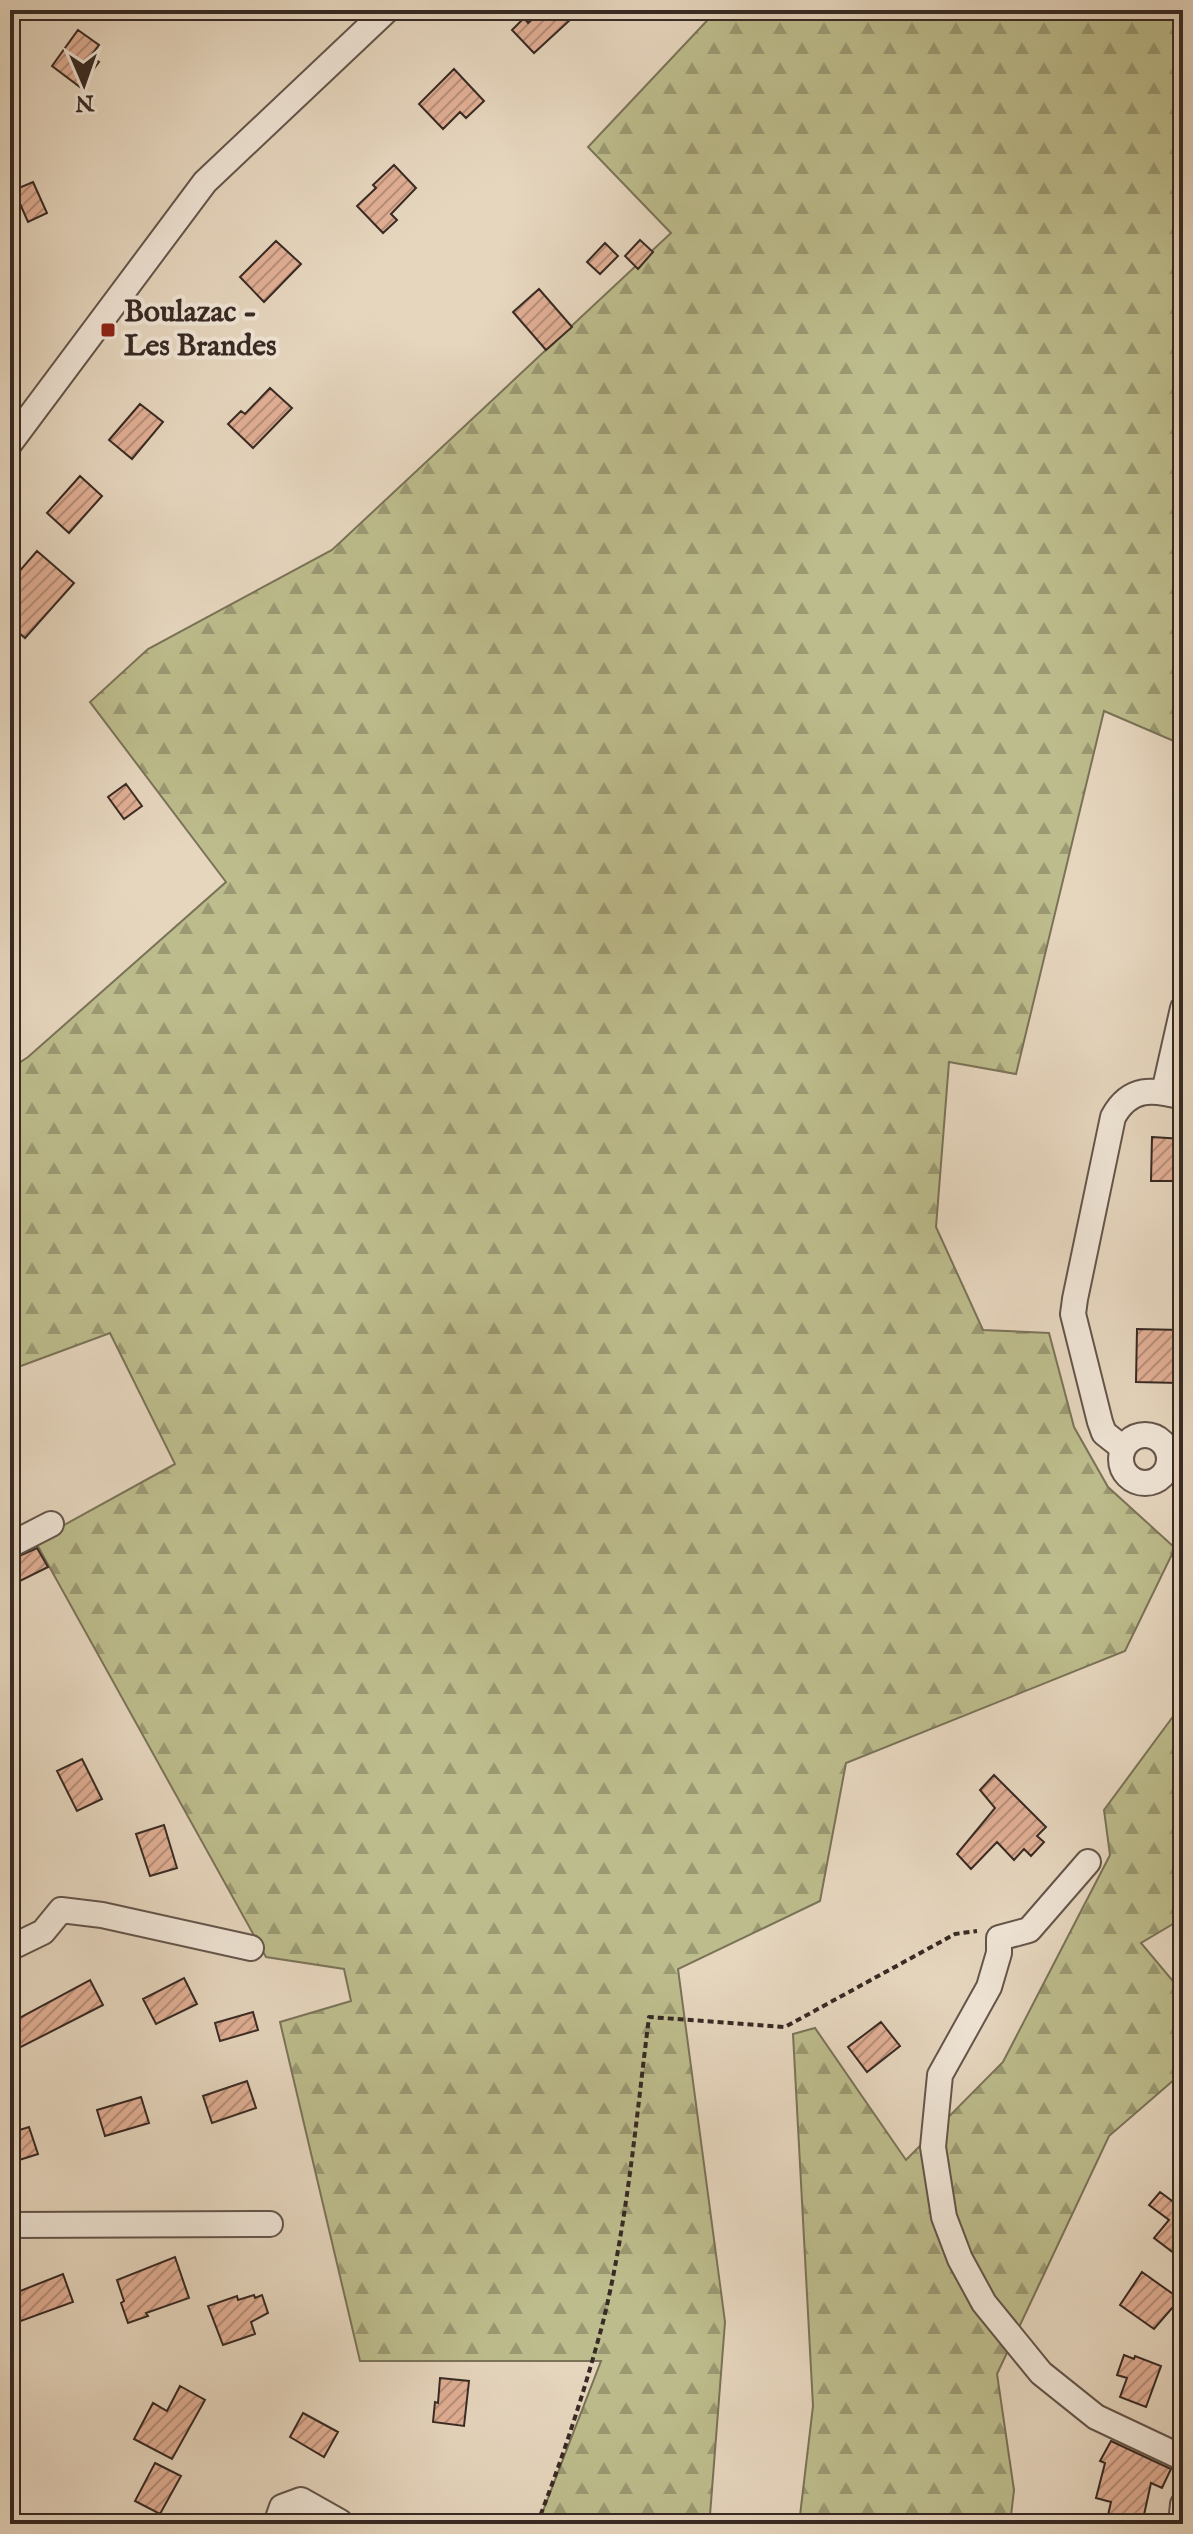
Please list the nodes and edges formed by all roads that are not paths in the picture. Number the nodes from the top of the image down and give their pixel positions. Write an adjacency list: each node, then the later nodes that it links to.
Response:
1 (387, 10): 2 (street)
2 (10, 443)
3 (1183, 1008): 4 (street)
4 (1173, 1095): 5 (street)
5 (1123, 1448)
6 (51, 1524): 7 (street)
7 (10, 1545)
8 (1088, 1862): 13 (street)
9 (10, 1948): 10 (street)
10 (251, 1948)
11 (270, 2224): 12 (street)
12 (10, 2225)
13 (1183, 2458)
14 (276, 2524): 15 (street)
15 (339, 2524)

